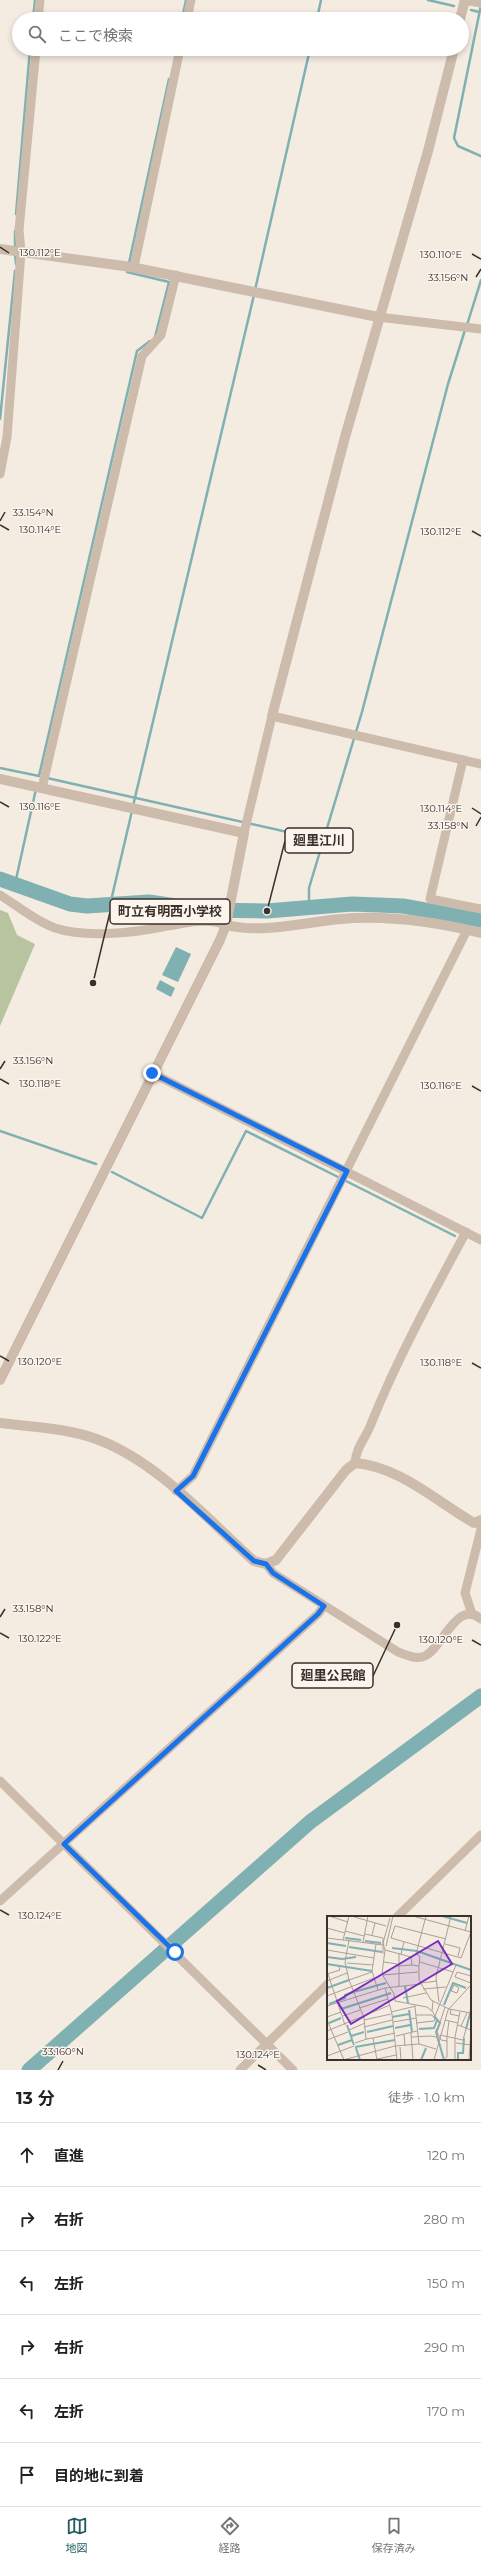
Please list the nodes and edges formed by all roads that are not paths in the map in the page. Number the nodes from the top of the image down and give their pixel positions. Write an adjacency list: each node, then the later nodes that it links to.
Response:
1 (40, 0): 4 (street)
2 (191, 0): 5 (street)
3 (470, 1): 6 (street)
4 (39, 12)
5 (188, 12)
6 (464, 12)
7 (35, 56): 11 (street)
8 (178, 56): 12 (street)
9 (452, 56): 14 (street)
10 (0, 248): 11 (street)
11 (17, 251): 12 (street); 16 (street)
12 (130, 267): 13 (street)
13 (176, 275): 14 (street); 21 (street)
14 (378, 317): 15 (street); 17 (street)
15 (479, 328)
16 (0, 474)
17 (272, 716): 18 (street); 22 (street)
18 (463, 760): 19 (street); 24 (street)
19 (481, 764)
20 (0, 779): 21 (street)
21 (41, 784): 22 (street)
22 (245, 826): 25 (street)
23 (0, 895): 25 (street)
24 (481, 909)
25 (226, 923): 26 (street); 28 (street)
26 (467, 930): 27 (street); 29 (street)
27 (481, 933)
28 (152, 1073): 29 (street); 32 (street)
29 (344, 1177): 30 (street); 35 (street)
30 (466, 1232): 31 (street); 34 (street)
31 (481, 1240)
32 (0, 1380)
33 (0, 1423): 35 (street)
34 (355, 1463): 36 (street); 37 (street)
35 (176, 1491): 37 (street)
36 (481, 1520): 39 (street)
37 (266, 1564): 38 (street)
38 (324, 1606): 39 (street); 43 (street)
39 (472, 1614): 40 (street)
40 (481, 1620)
41 (0, 1781): 43 (street)
42 (481, 1835): 45 (street)
43 (64, 1844): 44 (street); 47 (street)
44 (0, 1901)
45 (398, 1916)
46 (327, 1985): 47 (street)
47 (267, 2044): 48 (street); 49 (street)
48 (240, 2070)
49 (293, 2070)

